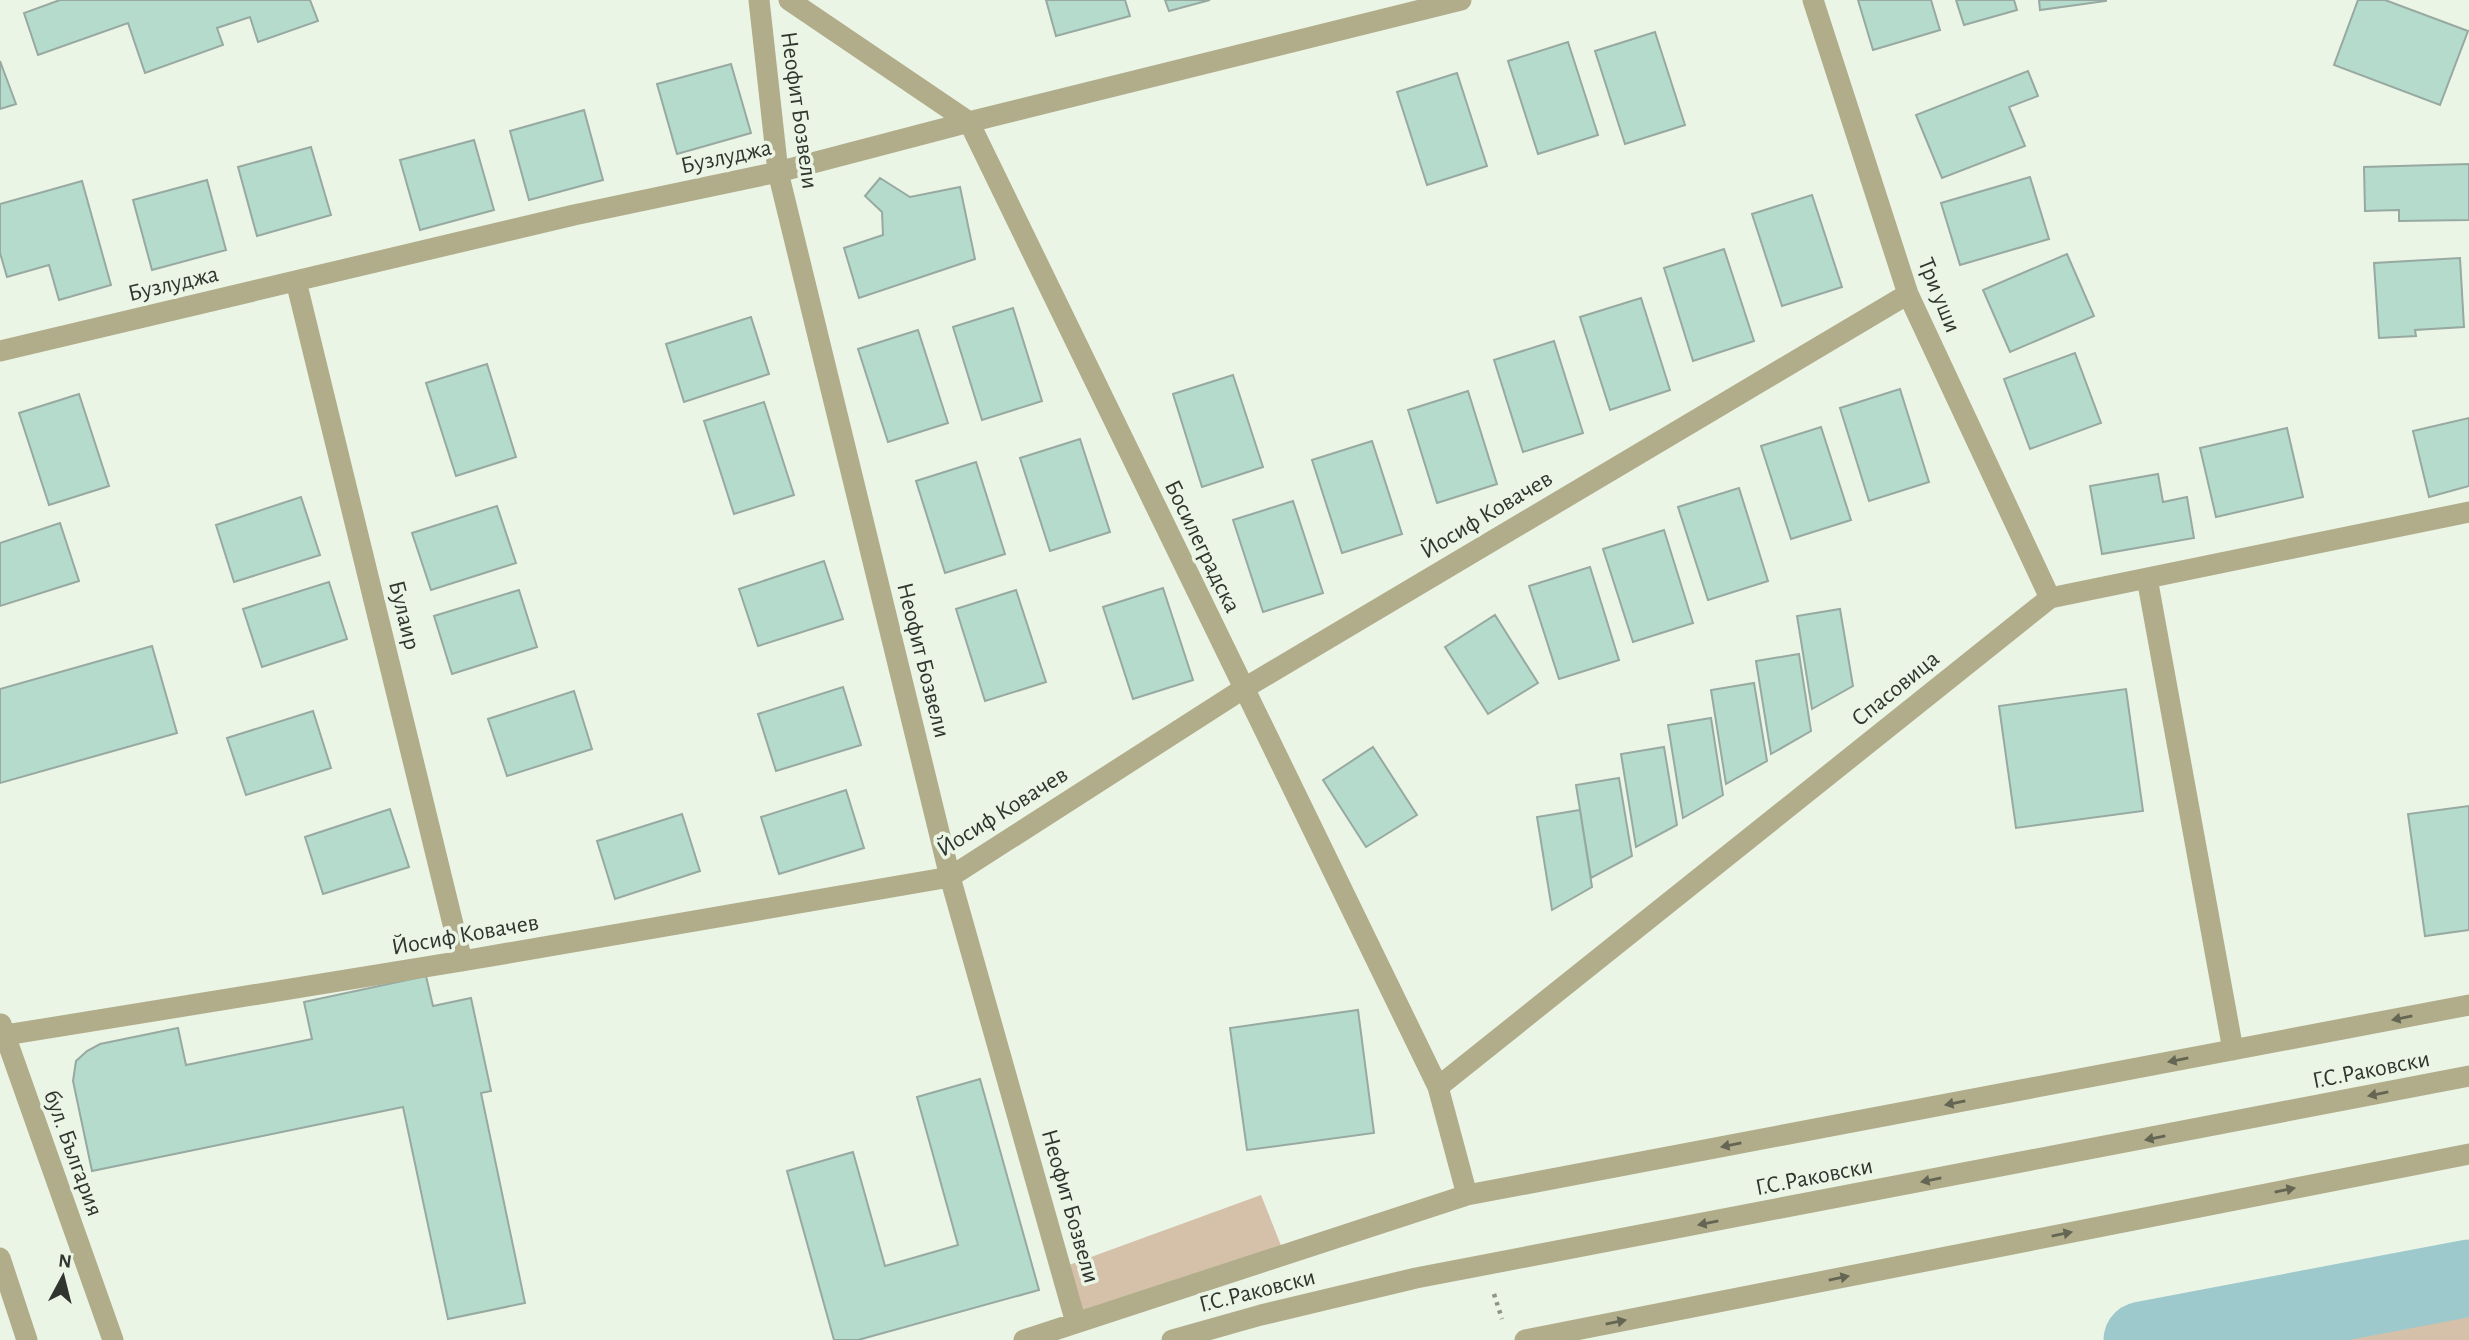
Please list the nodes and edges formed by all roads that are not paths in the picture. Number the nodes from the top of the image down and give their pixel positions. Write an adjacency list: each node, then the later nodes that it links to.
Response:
1 (759, 0): 6 (street, Неофит Бозвели)
2 (789, 0): 5 (street)
3 (1461, 0): 5 (street, Бузлуджа)
4 (1813, 0): 8 (street, Три уши)
5 (969, 122): 6 (street, Бузлуджа); 13 (street, Босилеградска)
6 (778, 172): 7 (street, Бузлуджа); 14 (street, Неофит Бозвели)
7 (296, 281): 9 (street, Бузлуджа); 15 (street, Булаир)
8 (1908, 294): 12 (street, Три уши); 13 (street, Йосиф Ковачев)
9 (0, 351)
10 (2469, 512): 11 (street, Спасовица)
11 (2147, 578): 12 (street, Спасовица); 18 (street)
12 (2050, 598): 20 (street, Спасовица)
13 (1243, 689): 14 (street, Йосиф Ковачев); 20 (street, Босилеградска)
14 (950, 877): 15 (street, Йосиф Ковачев); 24 (street, Неофит Бозвели)
15 (463, 961): 17 (street, Йосиф Ковачев)
16 (2469, 1005): 18 (street, one-way to 18)
17 (1, 1031): 26 (street, бул. България)
18 (2233, 1050): 22 (street, one-way to 22)
19 (2469, 1076): 28 (street, Г.С.Раковски, one-way to 28)
20 (1438, 1087): 22 (street, Босилеградска)
21 (2469, 1154): 29 (street, one-way to 21)
22 (1467, 1195): 24 (street)
23 (0, 1258): 25 (street)
24 (1076, 1324): 27 (street)
25 (27, 1340)
26 (113, 1340)
27 (1024, 1340)
28 (1172, 1340)
29 (1525, 1340)

